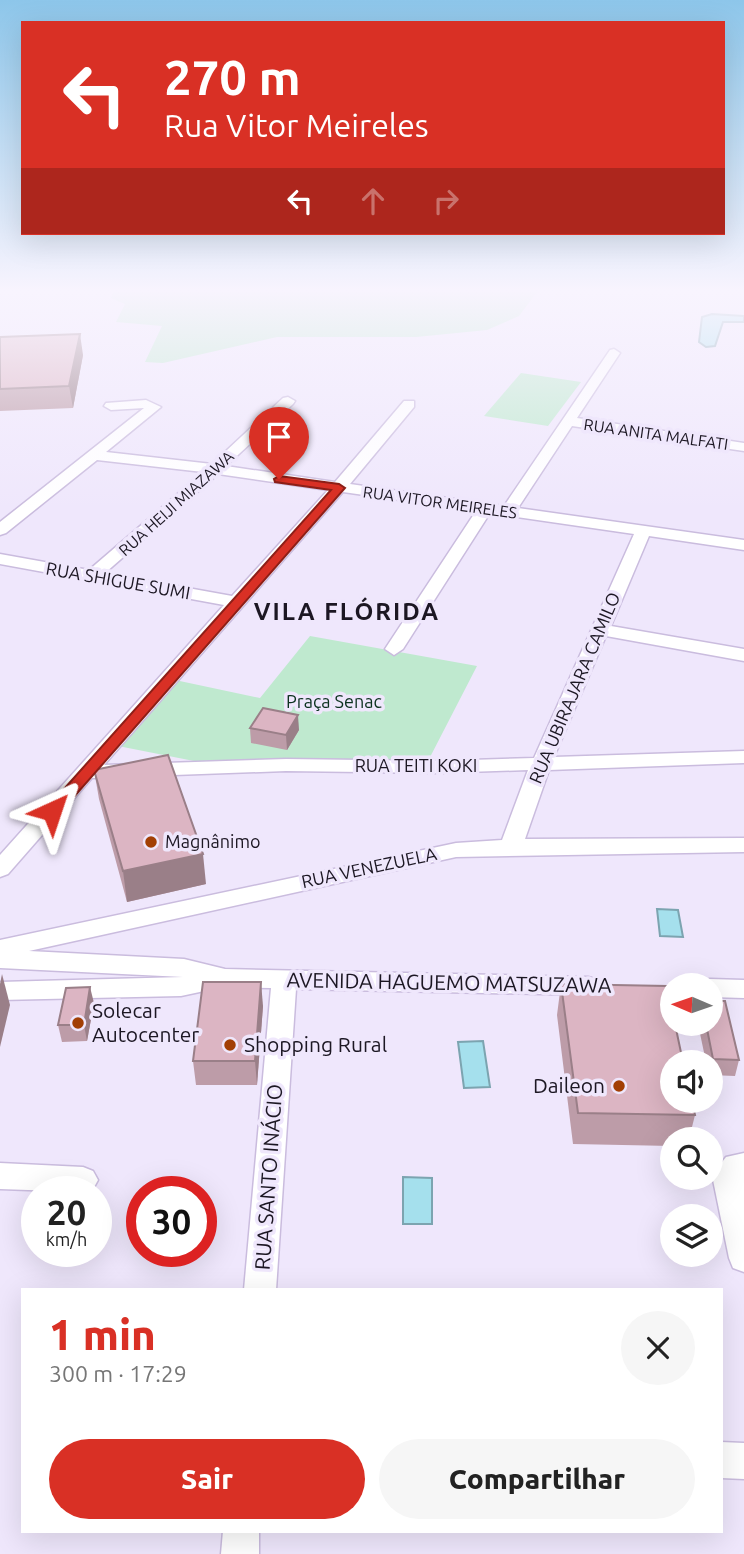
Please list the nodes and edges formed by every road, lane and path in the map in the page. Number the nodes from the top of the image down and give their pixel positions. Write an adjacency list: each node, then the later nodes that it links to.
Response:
1 (606, 365): 5 (street)
2 (288, 401): 8 (street, RUA HEIJI MIAZAWA)
3 (409, 404): 9 (street)
4 (111, 406): 7 (street)
5 (569, 421): 6 (street, RUA ANITA MALFATI); 11 (street)
6 (744, 447)
7 (95, 455): 8 (street, RUA VITOR MEIRELES); 12 (street)
8 (215, 470): 9 (street, RUA VITOR MEIRELES); 16 (street, RUA HEIJI MIAZAWA)
9 (339, 488): 10 (street, RUA VITOR MEIRELES); 17 (street)
10 (486, 508): 11 (street, RUA VITOR MEIRELES); 19 (street)
11 (508, 512): 13 (street, RUA VITOR MEIRELES)
12 (0, 530)
13 (643, 530): 14 (street, RUA VITOR MEIRELES); 18 (street, RUA UBIRAJARA CAMILO)
14 (744, 545)
15 (0, 559): 16 (street, RUA SHIGUE SUMI)
16 (93, 575): 17 (street, RUA SHIGUE SUMI)
17 (235, 602): 23 (street)
18 (600, 629): 20 (street); 22 (street, RUA UBIRAJARA CAMILO)
19 (394, 649)
20 (744, 655)
21 (744, 757): 22 (street, RUA TEITI KOKI)
22 (541, 764): 23 (street, RUA TEITI KOKI); 25 (street, RUA UBIRAJARA CAMILO)
23 (87, 772): 26 (street)
24 (744, 845): 25 (street, RUA VENEZUELA)
25 (511, 847): 27 (street, RUA VENEZUELA)
26 (0, 869)
27 (0, 949)
28 (0, 959): 29 (street, AVENIDA HAGUEMO MATSUZAWA)
29 (225, 978): 30 (street, AVENIDA HAGUEMO MATSUZAWA); 34 (street, AVENIDA HAGUEMO MATSUZAWA)
30 (284, 980): 31 (street, AVENIDA HAGUEMO MATSUZAWA); 39 (street, RUA SANTO INÁCIO)
31 (606, 987)
32 (723, 988): 33 (street)
33 (744, 989)
34 (0, 991)
35 (737, 1167): 38 (street)
36 (0, 1176): 37 (street)
37 (21, 1177)
38 (744, 1258)
39 (260, 1288)
40 (723, 1460): 41 (street)
41 (744, 1461)
42 (241, 1533): 43 (street)
43 (240, 1554)

